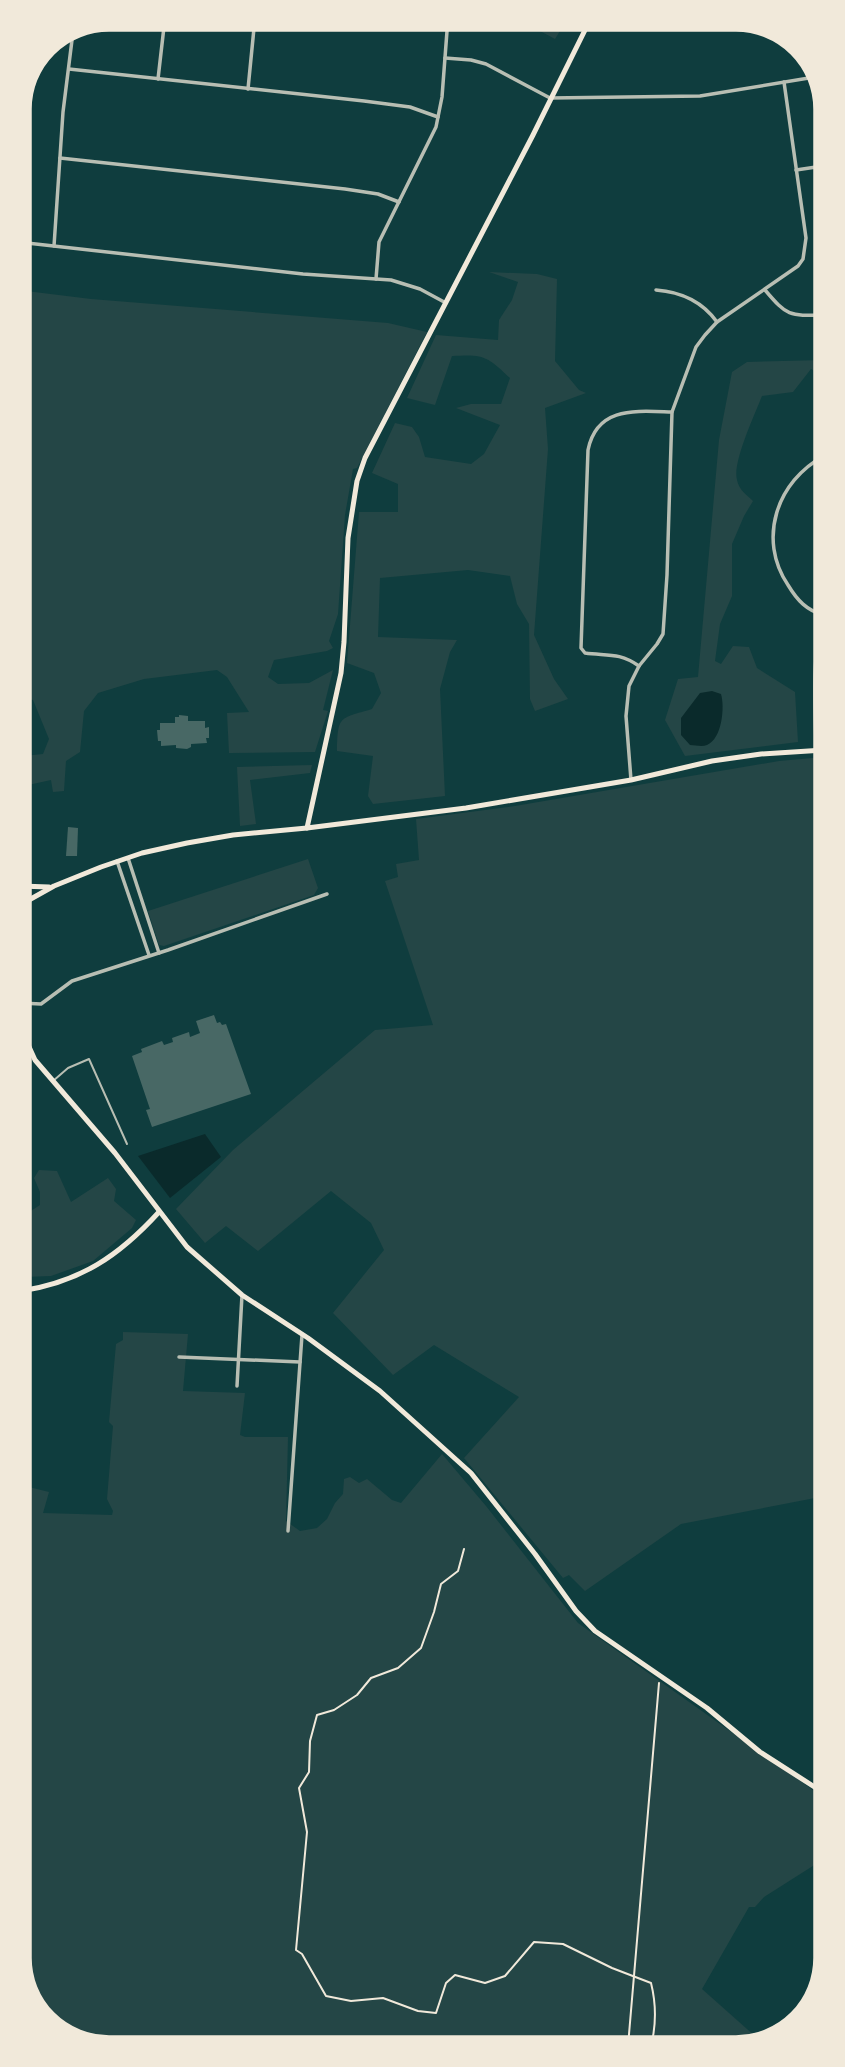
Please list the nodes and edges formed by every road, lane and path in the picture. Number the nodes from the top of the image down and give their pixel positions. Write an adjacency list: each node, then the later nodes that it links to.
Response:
1 (164, 30): 9 (street)
2 (254, 30): 11 (street)
3 (447, 30): 6 (street)
4 (586, 30): 12 (main road)
5 (72, 39): 7 (street)
6 (445, 58): 12 (street); 13 (street)
7 (69, 69): 9 (street); 14 (street)
8 (809, 78): 10 (street)
9 (158, 79): 11 (street)
10 (784, 82): 12 (street); 16 (street)
11 (248, 89): 13 (street)
12 (550, 98): 23 (main road)
13 (438, 117): 17 (street)
14 (60, 158): 17 (street); 19 (street)
15 (815, 167): 16 (street)
16 (796, 170): 22 (street)
17 (399, 202): 20 (street)
18 (30, 243): 19 (street)
19 (54, 246): 20 (street)
20 (376, 279): 23 (street)
21 (656, 290): 25 (street)
22 (765, 290): 24 (street); 25 (street)
23 (446, 303): 32 (main road)
24 (815, 315)
25 (717, 322): 26 (street)
26 (672, 412): 29 (street); 29 (street)
27 (815, 462): 28 (street)
28 (815, 611)
29 (639, 666): 31 (street)
30 (815, 750): 31 (main road)
31 (631, 780): 32 (main road)
32 (307, 828): 33 (main road)
33 (128, 858): 34 (main road); 39 (street)
34 (117, 861): 36 (main road); 40 (street)
35 (30, 886): 36 (main road)
36 (52, 887): 38 (main road)
37 (327, 894): 39 (street)
38 (30, 899)
39 (159, 953): 40 (street)
40 (149, 956): 41 (street)
41 (30, 1003)
42 (30, 1049): 43 (main road)
43 (53, 1082): 44 (lane); 45 (main road)
44 (127, 1144)
45 (159, 1212): 46 (main road); 47 (main road)
46 (30, 1289)
47 (242, 1295): 48 (main road); 50 (street)
48 (302, 1333): 51 (street); 55 (main road)
49 (179, 1357): 50 (street)
50 (239, 1360): 51 (street); 52 (street)
51 (300, 1362): 53 (street)
52 (237, 1386)
53 (288, 1531)
54 (464, 1549): 57 (path)
55 (659, 1675): 56 (main road); 57 (path)
56 (815, 1788)
57 (634, 1976): 58 (path); 59 (path)
58 (629, 2037)
59 (653, 2037)

